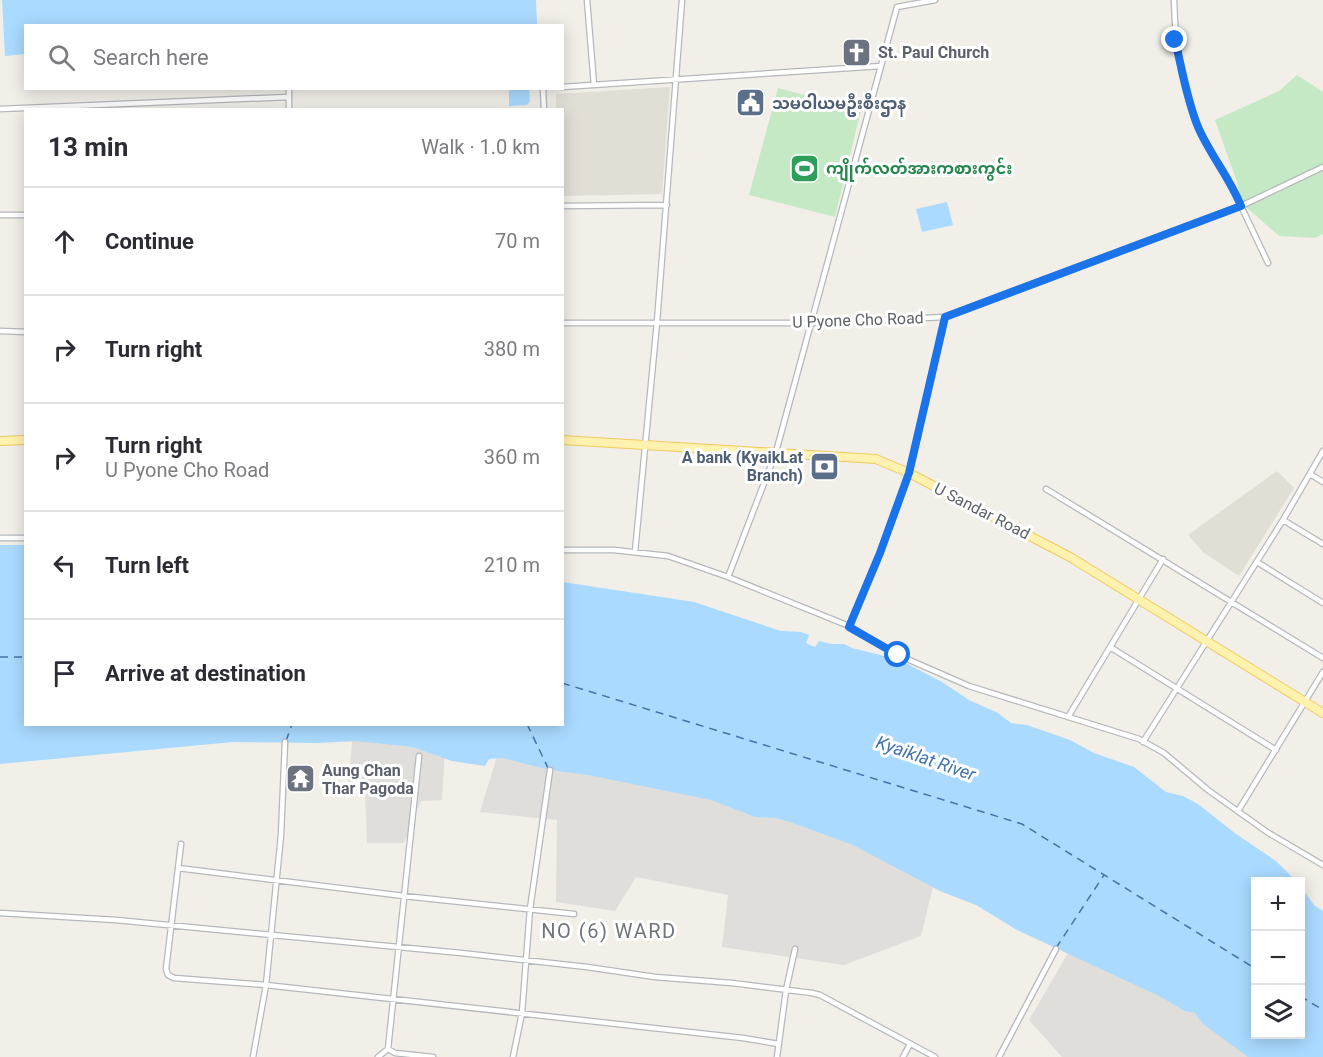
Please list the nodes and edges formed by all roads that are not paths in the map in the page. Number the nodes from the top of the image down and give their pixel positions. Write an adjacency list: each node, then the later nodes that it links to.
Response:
1 (587, 0): 9 (street)
2 (682, 0): 8 (street)
3 (899, 0): 6 (street)
4 (935, 0): 6 (street)
5 (1174, 0): 24 (street)
6 (897, 7): 7 (street)
7 (881, 66): 8 (street); 31 (street)
8 (677, 80): 9 (street); 22 (street)
9 (594, 85): 10 (street)
10 (564, 87)
11 (289, 90): 13 (street)
12 (543, 90): 18 (street)
13 (289, 97): 14 (street); 17 (street)
14 (164, 102): 15 (street); 16 (street)
15 (61, 108)
16 (164, 108)
17 (289, 108)
18 (544, 108)
19 (0, 109): 20 (street)
20 (24, 109)
21 (1323, 167): 24 (street, U Pyone Cho Road)
22 (667, 205): 23 (street); 29 (street)
23 (564, 206)
24 (1241, 206): 27 (street); 28 (street, U Pyone Cho Road)
25 (0, 215): 26 (street)
26 (24, 215)
27 (1268, 263)
28 (945, 317): 31 (street, U Pyone Cho Road); 40 (street)
29 (657, 322): 30 (street, U Pyone Cho Road); 31 (street, U Pyone Cho Road); 37 (street)
30 (564, 323)
31 (812, 323): 39 (street)
32 (0, 331): 33 (street)
33 (24, 332)
34 (24, 440): 36 (main road)
35 (564, 440): 37 (main road, U Sandar Road)
36 (0, 441)
37 (645, 445): 39 (main road, U Sandar Road); 49 (street)
38 (1323, 451): 41 (street)
39 (776, 452): 40 (main road, U Sandar Road); 52 (street)
40 (909, 473): 53 (main road, U Sandar Road); 56 (street)
41 (1310, 474): 42 (street); 44 (street)
42 (1323, 483)
43 (1046, 489): 50 (street)
44 (1282, 520): 47 (street); 51 (street)
45 (0, 538): 46 (street)
46 (24, 538)
47 (1323, 544)
48 (564, 550): 49 (street)
49 (635, 552): 52 (street)
50 (1163, 559): 53 (street); 54 (street)
51 (1257, 562): 54 (street); 55 (street)
52 (728, 577): 56 (street)
53 (1137, 599): 57 (main road, U Sandar Road); 58 (street)
54 (1231, 602): 57 (street); 59 (street)
55 (1323, 603)
56 (849, 627): 64 (street)
57 (1206, 641): 61 (street); 62 (main road, U Sandar Road)
58 (1110, 647): 61 (street); 64 (street)
59 (1323, 658)
60 (1323, 672): 62 (street)
61 (1176, 688): 66 (street); 67 (street)
62 (1304, 702): 63 (main road, U Sandar Road); 67 (street)
63 (1323, 713)
64 (1068, 717): 66 (street)
65 (285, 742): 74 (street)
66 (1143, 742): 70 (street)
67 (1276, 750): 70 (street)
68 (419, 756): 75 (street)
69 (550, 770): 76 (street)
70 (1238, 811): 72 (street)
71 (181, 844): 73 (street)
72 (1323, 865)
73 (178, 868): 74 (street); 79 (street)
74 (276, 880): 75 (street); 80 (street)
75 (404, 896): 76 (street); 81 (street)
76 (530, 909): 78 (street); 84 (street)
77 (0, 913): 79 (street)
78 (574, 914)
79 (171, 926): 80 (street); 85 (street)
80 (271, 935): 81 (street); 85 (street)
81 (398, 947): 84 (street); 87 (street)
82 (795, 949): 86 (street)
83 (1056, 949): 100 (street)
84 (526, 960): 86 (street); 88 (street)
85 (266, 985): 87 (street); 93 (street)
86 (786, 990): 89 (street); 90 (street)
87 (393, 999): 88 (street); 91 (street)
88 (522, 1013): 89 (street); 96 (street)
89 (779, 1044): 97 (street)
90 (910, 1044): 98 (street); 99 (street)
91 (387, 1049): 92 (street); 94 (street)
92 (402, 1055): 95 (street)
93 (252, 1057)
94 (378, 1057)
95 (433, 1057)
96 (513, 1057)
97 (777, 1057)
98 (903, 1057)
99 (935, 1057)
100 (999, 1057)

